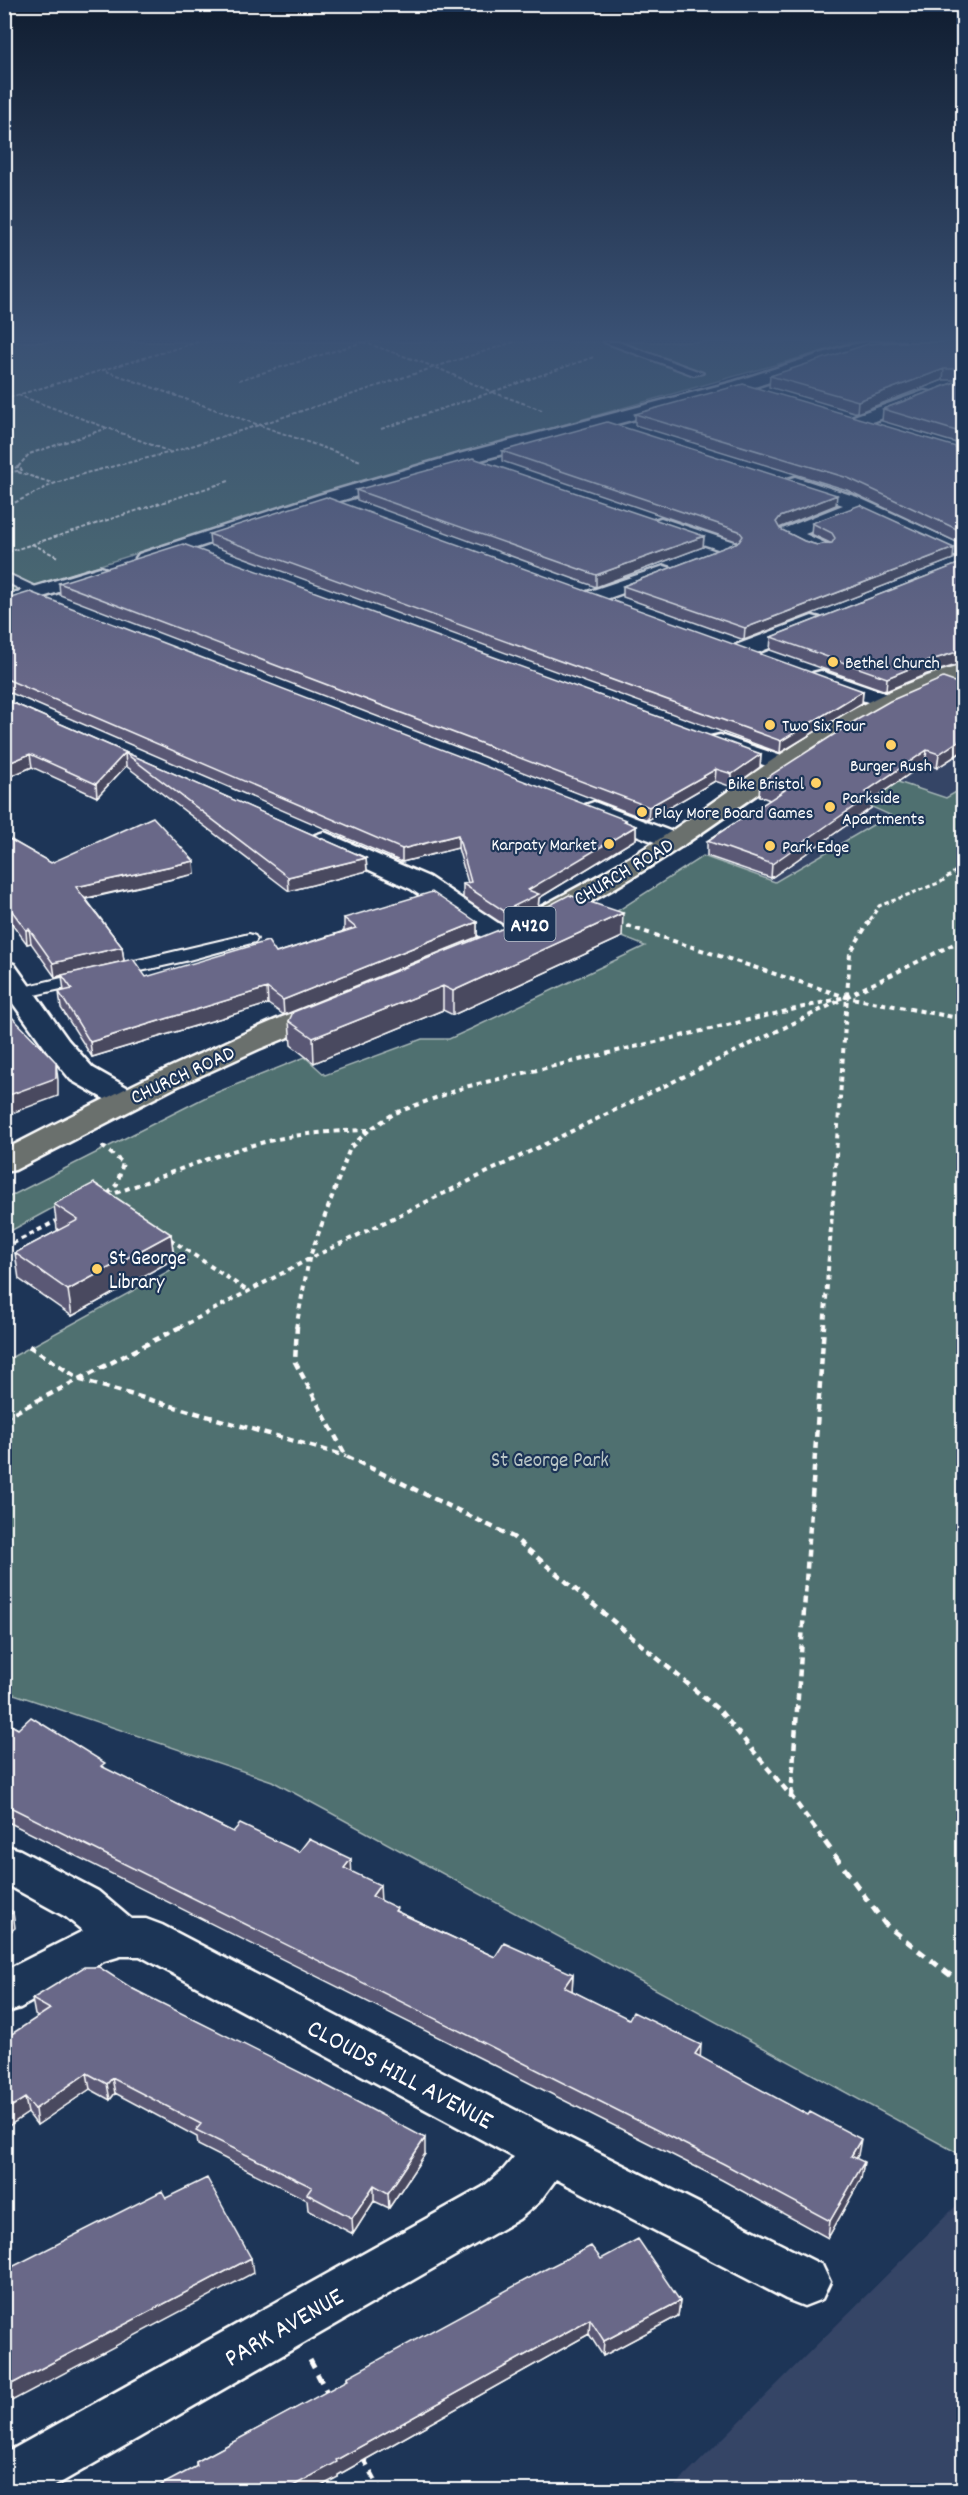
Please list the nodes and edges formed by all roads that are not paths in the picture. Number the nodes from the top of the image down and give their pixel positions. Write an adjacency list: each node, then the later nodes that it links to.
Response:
1 (465, 458): 5 (street)
2 (467, 458): 3 (street)
3 (499, 469)
4 (782, 479): 6 (street)
5 (326, 499): 7 (street); 9 (street)
6 (861, 506): 10 (street); 12 (street)
7 (360, 511)
8 (642, 518): 16 (street)
9 (186, 546): 11 (street); 15 (street)
10 (822, 549)
11 (219, 558)
12 (960, 562)
13 (4, 576): 15 (lane)
14 (573, 588): 16 (street)
15 (35, 594): 17 (street); 18 (street)
16 (595, 597): 19 (street)
17 (4, 603)
18 (65, 607)
19 (627, 608)
20 (832, 615): 21 (street)
21 (777, 662)
22 (798, 670): 24 (street)
23 (951, 681): 24 (main road, CHURCH ROAD / A420)
24 (885, 701): 26 (main road, CHURCH ROAD / A420)
25 (695, 733): 26 (street)
26 (784, 765): 29 (main road, CHURCH ROAD / A420)
27 (574, 802): 29 (street)
28 (298, 828): 31 (street)
29 (674, 841): 31 (main road, CHURCH ROAD / A420)
30 (249, 939): 33 (lane)
31 (503, 939): 32 (main road, CHURCH ROAD / A420)
32 (474, 952)
33 (12, 986): 35 (street)
34 (357, 999): 35 (main road, CHURCH ROAD)
35 (126, 1099): 36 (main road, CHURCH ROAD)
36 (4, 1163)
37 (4, 1862): 38 (street)
38 (121, 1937): 39 (street); 40 (street, CLOUDS HILL AVENUE)
39 (4, 1994)
40 (548, 2151): 41 (street, CLOUDS HILL AVENUE); 42 (street, PARK AVENUE)
41 (804, 2282)
42 (4, 2485)

